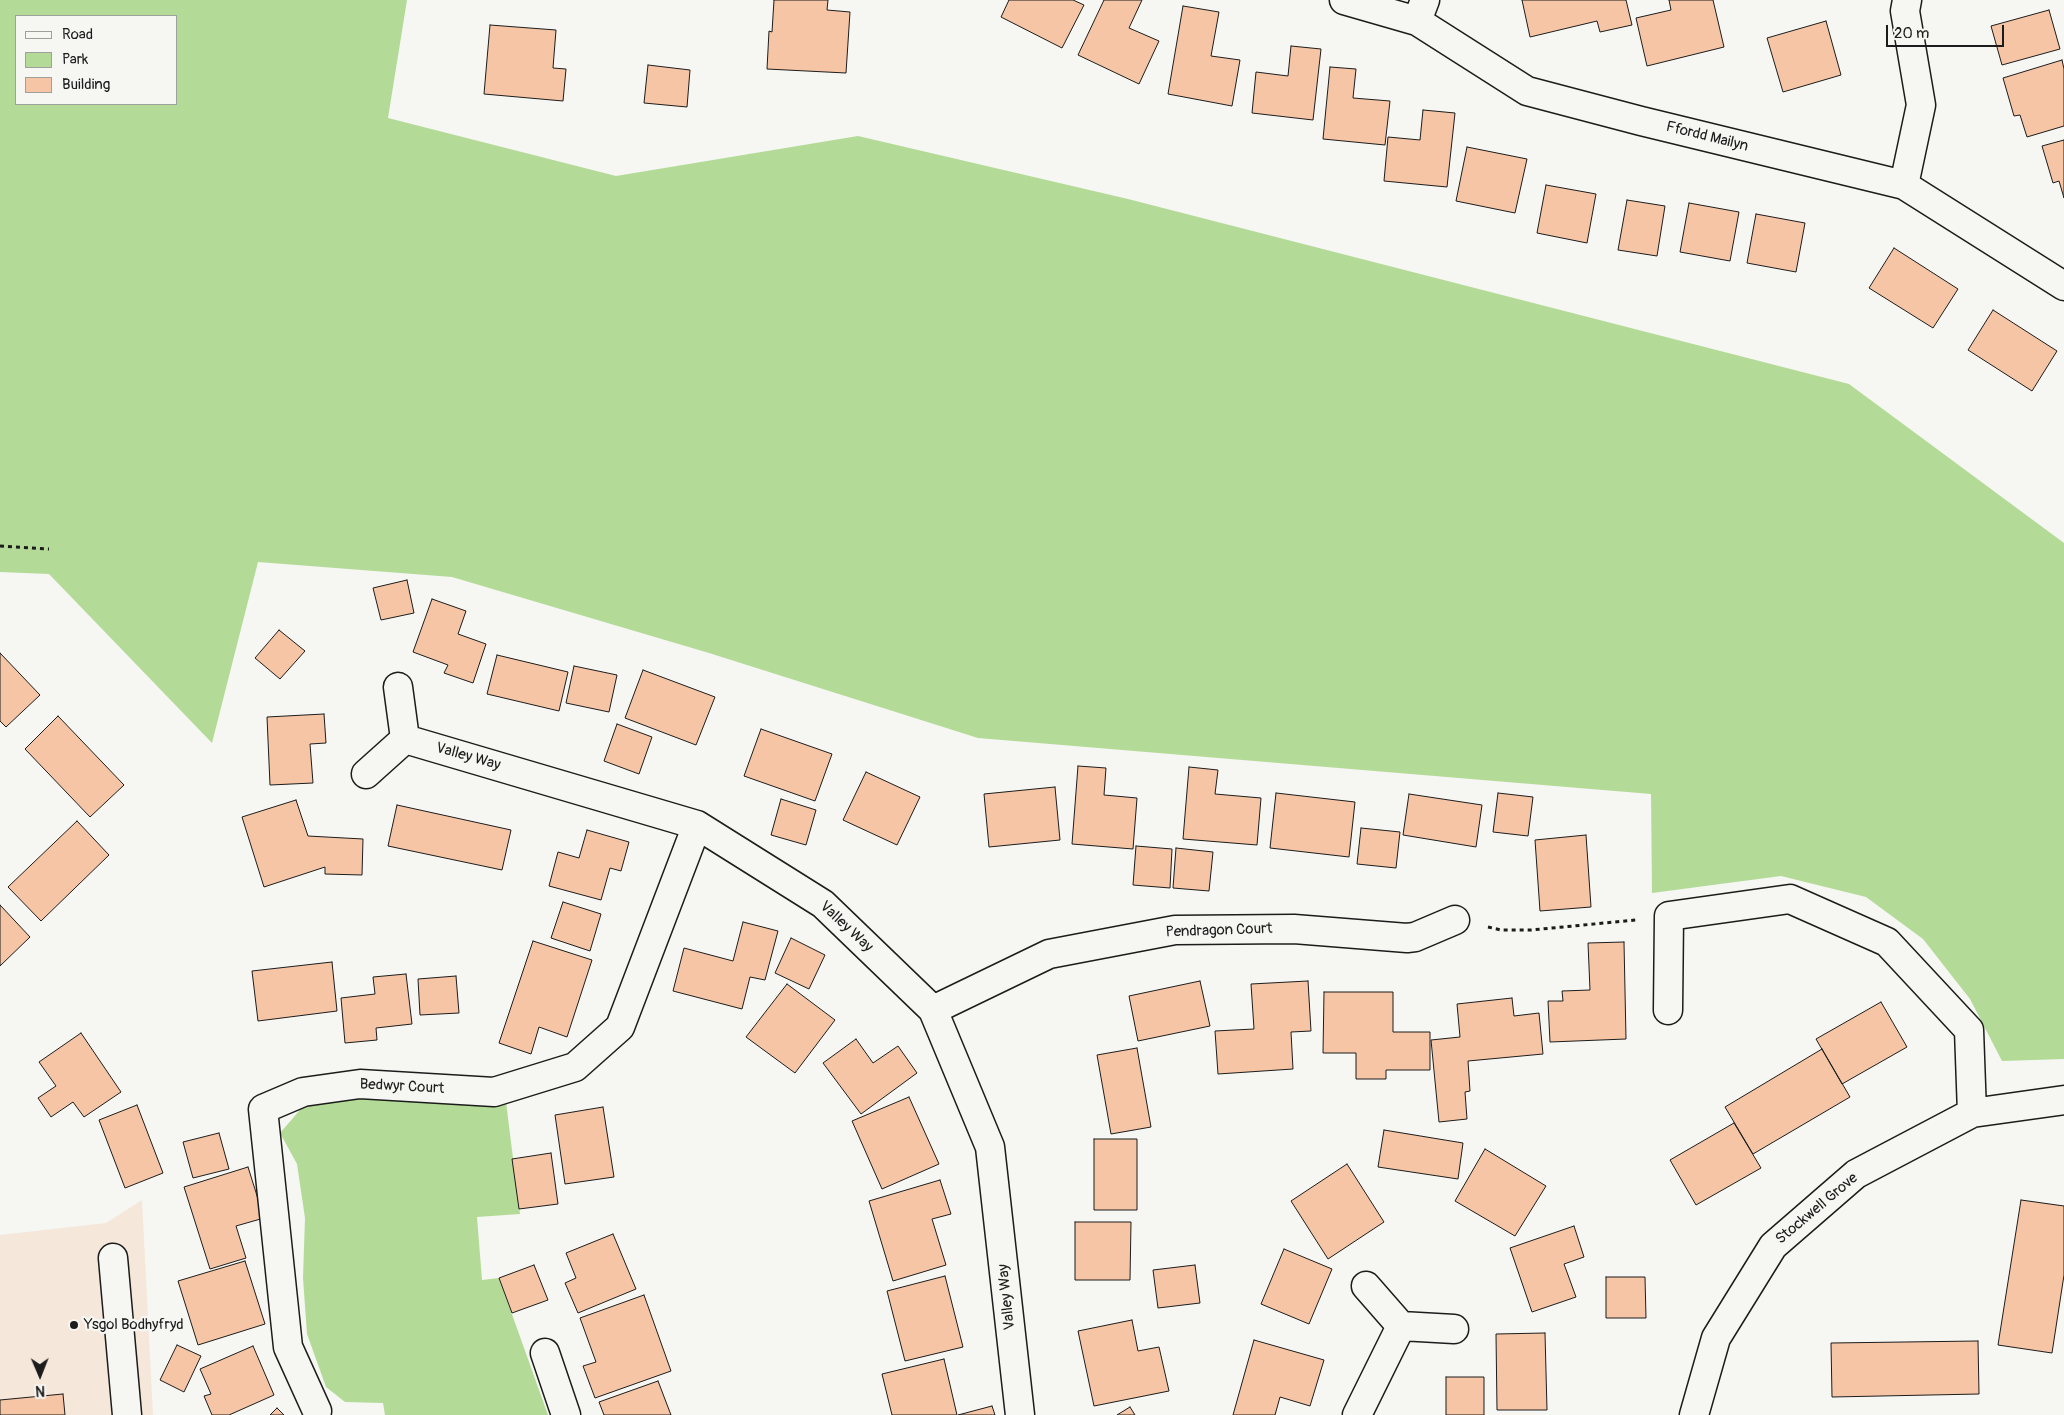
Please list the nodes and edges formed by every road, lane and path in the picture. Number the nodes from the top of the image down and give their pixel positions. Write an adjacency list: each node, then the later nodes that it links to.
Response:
1 (1344, 0): 3 (street, Ffordd Mailyn)
2 (1907, 0): 4 (street)
3 (1421, 11): 4 (street, Ffordd Mailyn)
4 (1904, 185): 5 (street, Ffordd Mailyn)
5 (2064, 286)
6 (0, 546): 7 (path)
7 (49, 549)
8 (398, 687): 9 (street)
9 (405, 738): 10 (street); 11 (street, Valley Way)
10 (366, 774)
11 (697, 825): 15 (street, Valley Way); 24 (street, Bedwyr Court)
12 (1668, 916): 14 (path); 16 (street); 18 (street)
13 (1455, 920): 15 (street, Pendragon Court)
14 (1516, 931)
15 (933, 1010): 27 (street, Valley Way)
16 (1668, 1010)
17 (2064, 1100): 18 (street, Stockwell Grove)
18 (1972, 1114): 29 (street, Stockwell Grove)
19 (113, 1258): 25 (street)
20 (1366, 1286): 21 (street)
21 (1401, 1326): 22 (street); 28 (street)
22 (1454, 1329)
23 (545, 1353): 26 (street)
24 (317, 1412)
25 (127, 1415)
26 (566, 1415)
27 (1020, 1415)
28 (1357, 1415)
29 (1694, 1415)

